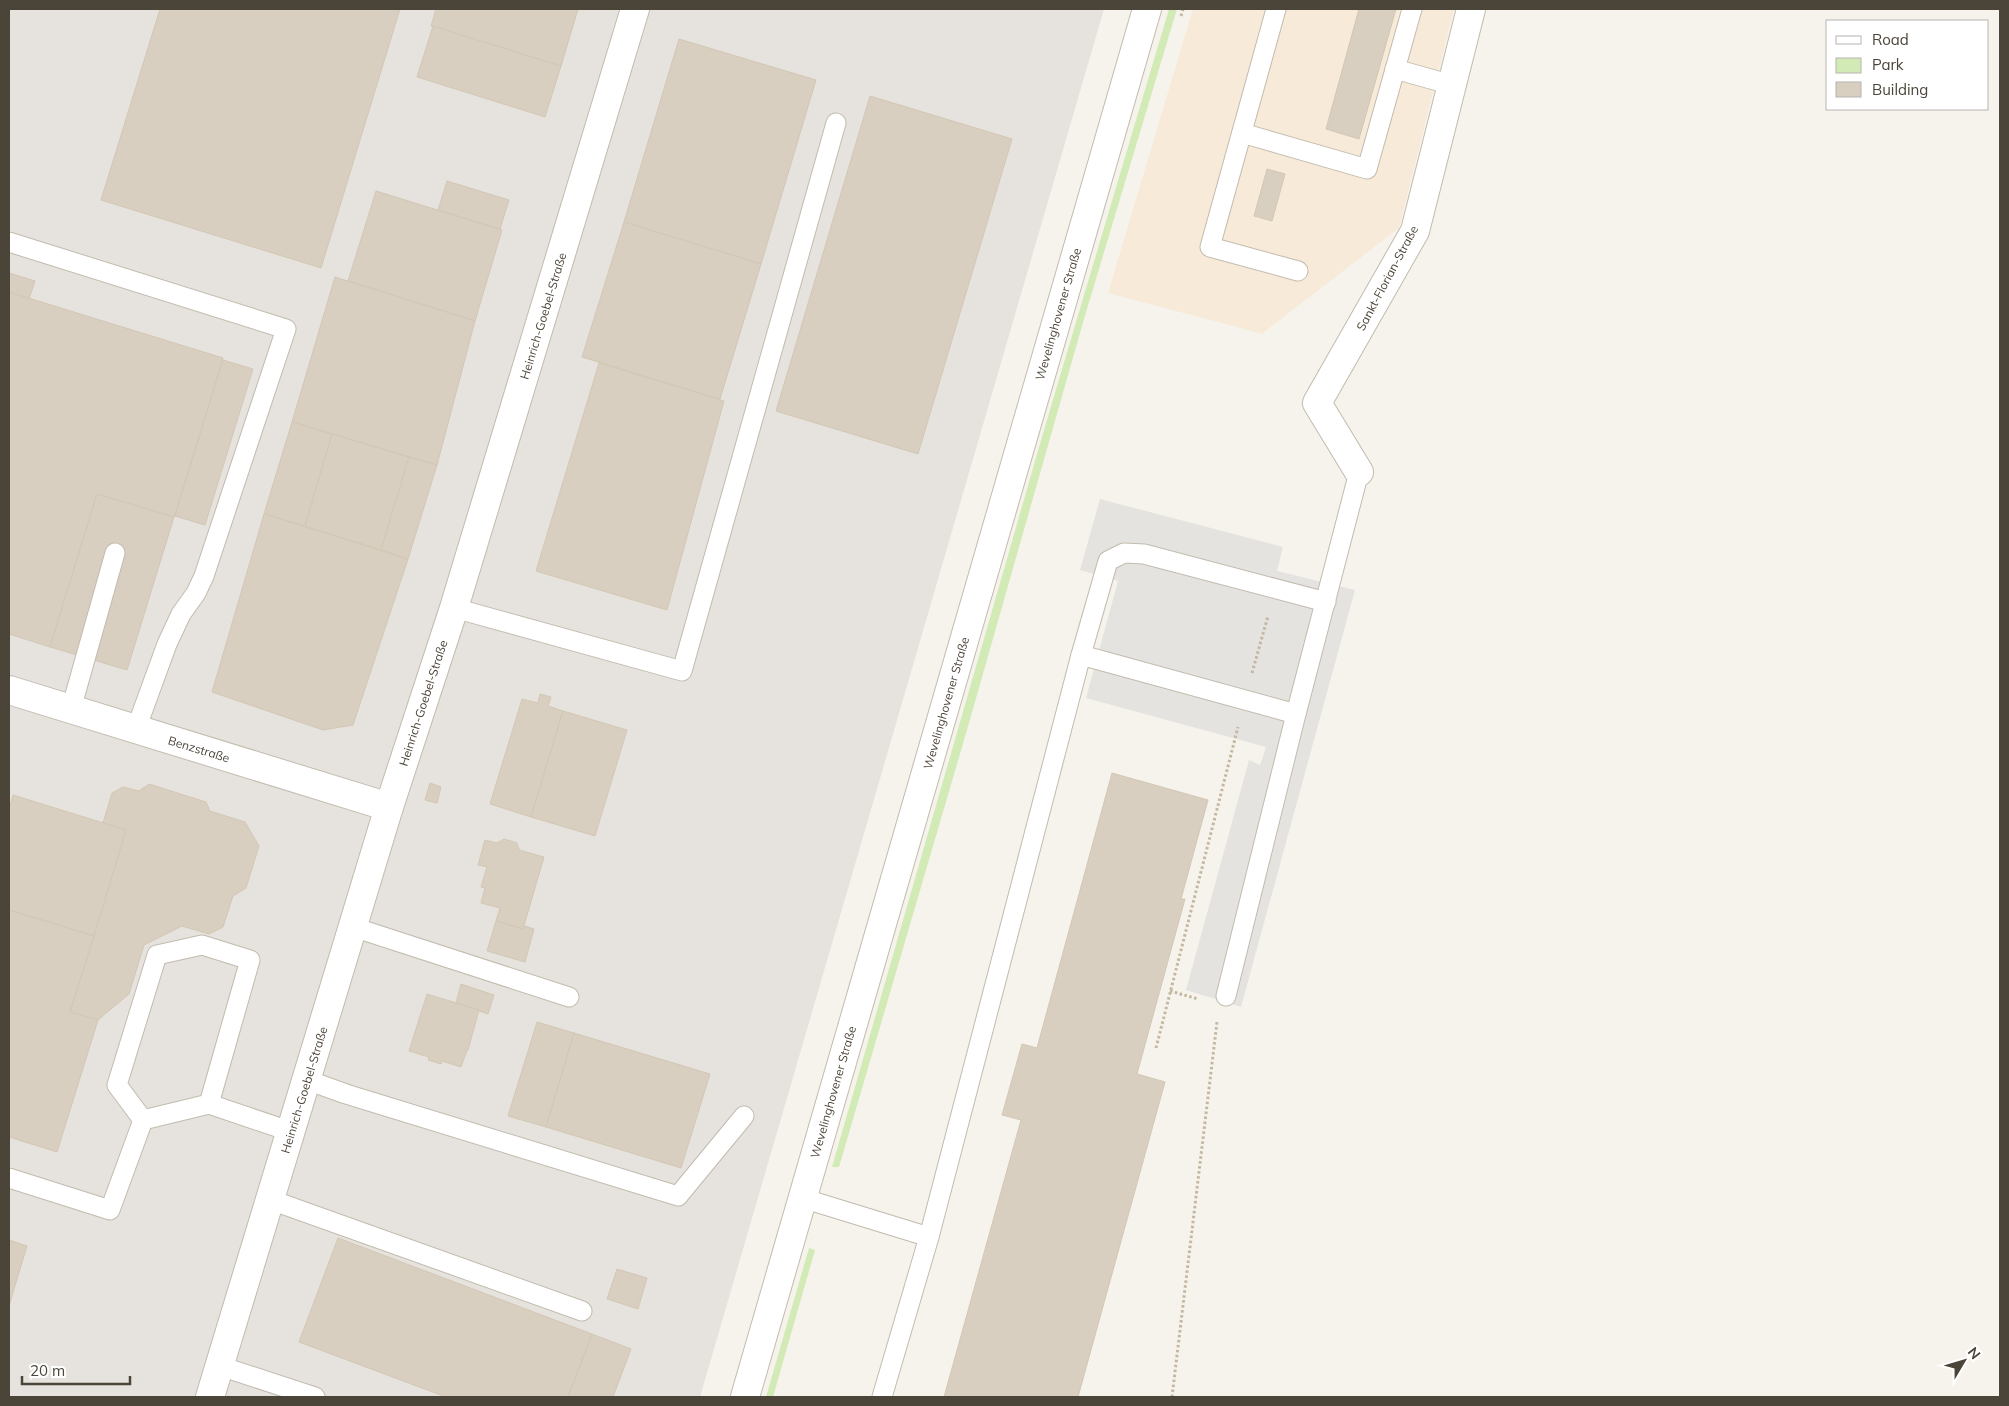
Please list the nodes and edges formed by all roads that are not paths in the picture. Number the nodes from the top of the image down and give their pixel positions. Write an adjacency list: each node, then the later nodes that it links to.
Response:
1 (635, 9): 15 (street, Heinrich-Goebel-Straße)
2 (1147, 9): 31 (street, Wevelinghovener Straße)
3 (1276, 9): 9 (lane)
4 (1412, 9): 6 (lane)
5 (1471, 9): 7 (street, Sankt-Florian-Straße)
6 (1395, 69): 7 (lane); 9 (lane)
7 (1452, 85): 12 (street, Sankt-Florian-Straße)
8 (836, 123): 15 (lane)
9 (1242, 133): 11 (lane)
10 (9, 242): 20 (lane)
11 (1298, 271)
12 (1359, 472): 14 (lane)
13 (116, 553): 18 (lane)
14 (1326, 602): 16 (lane); 19 (lane)
15 (454, 608): 21 (street, Heinrich-Goebel-Straße)
16 (1081, 655): 19 (lane); 33 (lane)
17 (9, 690): 18 (street, Benzstraße)
18 (71, 709): 20 (street, Benzstraße)
19 (1296, 714): 23 (lane)
20 (136, 729): 21 (street, Benzstraße)
21 (390, 807): 22 (street, Heinrich-Goebel-Straße)
22 (353, 927): 24 (lane); 25 (street, Heinrich-Goebel-Straße)
23 (1226, 996)
24 (569, 997)
25 (307, 1080): 27 (lane); 29 (street, Heinrich-Goebel-Straße)
26 (209, 1104): 28 (lane); 28 (lane); 29 (lane)
27 (744, 1116)
28 (143, 1120): 30 (lane)
29 (292, 1132): 32 (street, Heinrich-Goebel-Straße)
30 (9, 1178)
31 (802, 1198): 33 (lane); 38 (street, Wevelinghovener Straße)
32 (271, 1200): 34 (lane); 35 (street, Heinrich-Goebel-Straße)
33 (929, 1236): 39 (lane)
34 (582, 1312)
35 (220, 1366): 36 (street, Heinrich-Goebel-Straße); 37 (lane)
36 (210, 1397)
37 (315, 1397)
38 (745, 1397)
39 (882, 1397)

